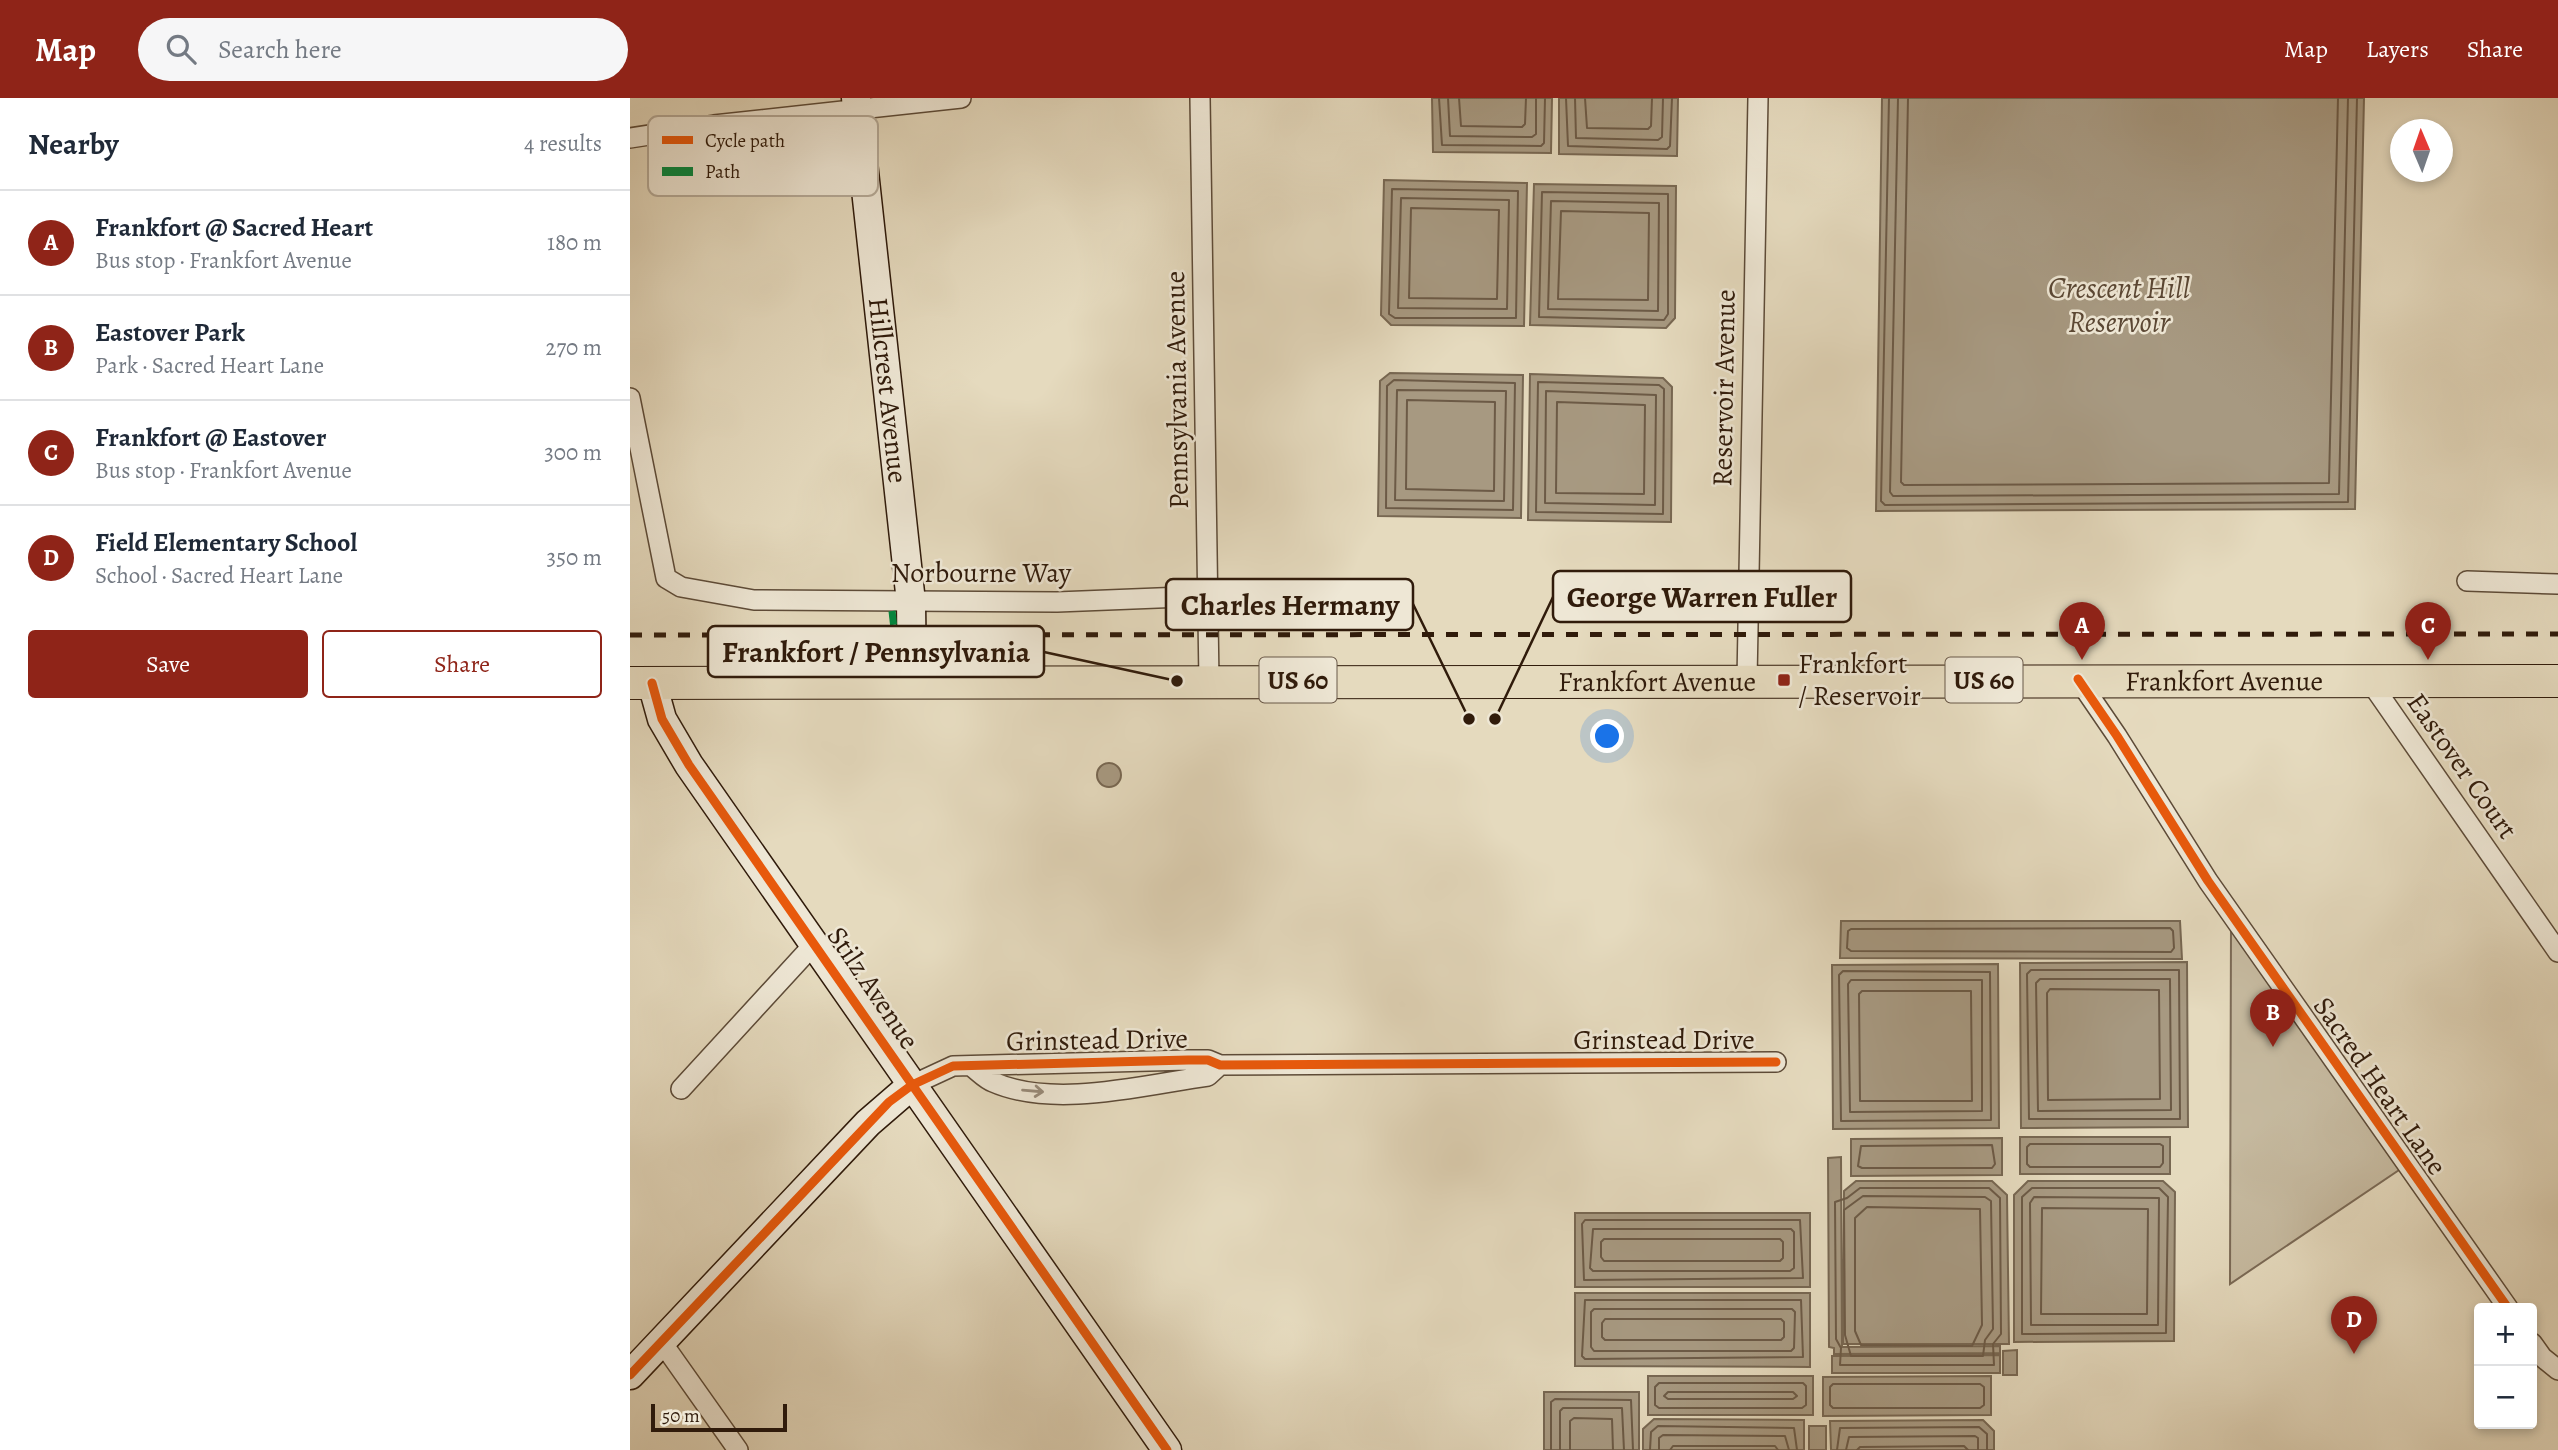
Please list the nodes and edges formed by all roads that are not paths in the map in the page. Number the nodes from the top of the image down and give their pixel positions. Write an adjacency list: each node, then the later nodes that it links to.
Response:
1 (961, 98): 4 (street)
2 (1200, 98): 12 (street, Pennsylvania Avenue)
3 (1758, 98): 15 (street, Reservoir Avenue)
4 (856, 104): 5 (street)
5 (774, 116)
6 (648, 135): 7 (street)
7 (630, 138)
8 (866, 196): 13 (street, Hillcrest Avenue)
9 (630, 398): 13 (street, Norbourne Way)
10 (2467, 581): 11 (street)
11 (2558, 584)
12 (1208, 596): 13 (street, Norbourne Way); 17 (street, Pennsylvania Avenue)
13 (911, 602): 19 (street, Hillcrest Avenue)
14 (2078, 679): 15 (main road, Frankfort Avenue / US 60); 16 (main road, Frankfort Avenue / US 60); 28 (street, Sacred Heart Lane)
15 (1747, 680): 17 (main road, Frankfort Avenue / US 60)
16 (2369, 680): 18 (main road, Frankfort Avenue / US 60); 22 (street, Eastover Court)
17 (1209, 681): 19 (main road, Frankfort Avenue / US 60)
18 (2558, 681)
19 (912, 682): 20 (main road, Frankfort Avenue / US 60)
20 (641, 683): 21 (street, Stilz Avenue)
21 (815, 943): 26 (street, Stilz Avenue); 27 (street)
22 (2558, 952)
23 (1776, 1062): 24 (street, Grinstead Drive)
24 (1220, 1065): 25 (street, Grinstead Drive); 25 (street, Grinstead Drive, one-way to 24)
25 (971, 1066): 26 (street, Grinstead Drive)
26 (912, 1085): 29 (street, Grinstead Drive); 34 (street, Stilz Avenue)
27 (681, 1089)
28 (2504, 1303)
29 (662, 1341): 32 (street, Grinstead Drive); 33 (street)
30 (2537, 1350): 31 (street)
31 (2558, 1370)
32 (630, 1375)
33 (738, 1450)
34 (1167, 1450)

